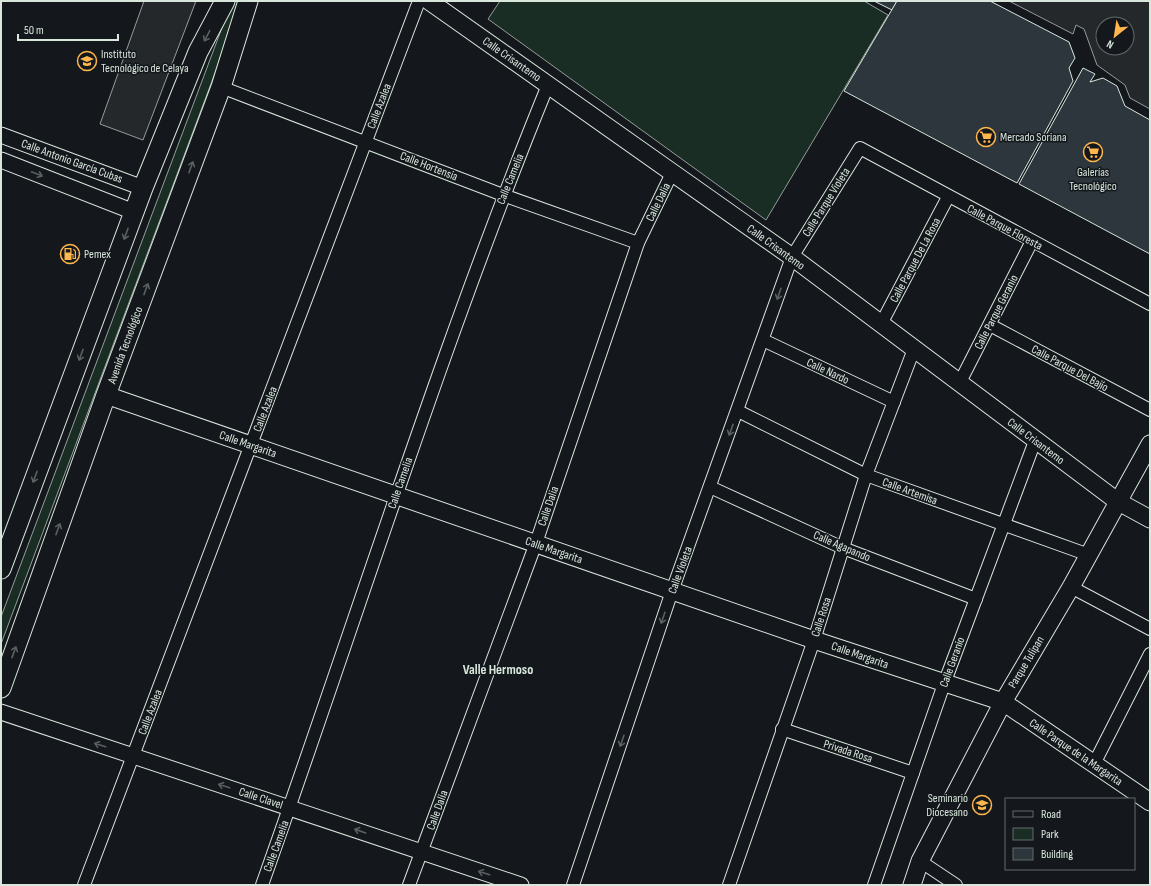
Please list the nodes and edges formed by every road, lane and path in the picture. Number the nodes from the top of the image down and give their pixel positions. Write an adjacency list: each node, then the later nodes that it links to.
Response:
1 (225, 1): 12 (main road, one-way to 12)
2 (248, 1): 6 (main road, Avenida Tecnológico)
3 (420, 1): 8 (street, Calle Azalea)
4 (429, 1): 5 (main road, Calle Crisantemo)
5 (548, 85): 11 (main road, Calle Crisantemo); 13 (street, Calle Camelia)
6 (220, 87): 8 (street, Calle Hortensia); 25 (main road, Avenida Tecnológico, one-way to 6)
7 (2, 138): 12 (street, Calle Antonio García Cubas)
8 (366, 142): 13 (street, Calle Hortensia); 31 (street, Calle Azalea)
9 (860, 148): 14 (street, Calle Parque Floresta); 18 (street, Calle Parque Violeta)
10 (1, 160): 15 (street, Calle Antonio García Cubas, one-way to 15)
11 (672, 173): 17 (street, Calle Dalia); 18 (main road, Calle Crisantemo)
12 (143, 188): 15 (main road)
13 (503, 195): 17 (street, Calle Hortensia); 34 (street, Calle Camelia)
14 (948, 197): 16 (street, Calle Parque Floresta); 20 (street, Calle Parque De La Rosa)
15 (134, 212): 41 (main road, one-way to 41)
16 (1032, 241): 19 (street, Calle Parque Floresta); 21 (street, Calle Parque Geranio)
17 (638, 243): 38 (street, Calle Dalia)
18 (792, 257): 20 (main road, Calle Crisantemo); 22 (street, Calle Violeta, one-way to 22)
19 (1150, 304)
20 (881, 324): 23 (main road, Calle Crisantemo)
21 (990, 325): 24 (street, Calle Parque Geranio); 27 (street, Calle Parque Del Bajío)
22 (763, 340): 26 (street, Calle Nardo); 28 (street, Calle Violeta)
23 (914, 349): 24 (main road, Calle Crisantemo); 26 (street, Calle Rosa)
24 (959, 384): 29 (main road, Calle Crisantemo)
25 (106, 395): 31 (main road, Calle Margarita); 49 (main road, Avenida Tecnológico, one-way to 25)
26 (894, 402): 32 (street, Calle Rosa)
27 (1150, 410)
28 (738, 411): 32 (street, Calle Artemisa); 33 (street, Calle Violeta, one-way to 33)
29 (1034, 441): 35 (main road, Calle Crisantemo); 37 (street, Calle Geranio)
30 (1150, 444): 35 (main road, Parque Tulipan)
31 (251, 445): 34 (main road, Calle Margarita); 53 (street, Calle Azalea)
32 (866, 475): 37 (street, Calle Artemisa); 39 (street, Calle Rosa)
33 (710, 487): 39 (street, Calle Agapando); 43 (street, Calle Violeta)
34 (396, 494): 38 (main road, Calle Margarita); 57 (street, Calle Camelia)
35 (1117, 501): 36 (main road, Calle Crisantemo); 40 (main road, Parque Tulipan)
36 (1150, 520)
37 (1003, 525): 40 (street, Calle Artemisa); 44 (street, Calle Geranio)
38 (536, 543): 43 (main road, Calle Margarita); 58 (street, Calle Dalia)
39 (842, 548): 44 (street, Calle Agapando); 46 (street, Calle Rosa)
40 (1089, 555): 42 (main road, Parque Tulipan)
41 (1, 569)
42 (1071, 587): 45 (street); 50 (main road, Parque Tulipan)
43 (672, 591): 46 (main road, Calle Margarita); 64 (street, Calle Violeta, one-way to 64)
44 (976, 599): 48 (street, Calle Geranio)
45 (1150, 629)
46 (814, 640): 48 (main road, Calle Margarita); 52 (street, Calle Rosa)
47 (1150, 654): 54 (street)
48 (944, 684): 50 (main road, Calle Margarita); 55 (street, Calle Geranio)
49 (1, 688)
50 (1003, 702): 54 (main road, Calle Parque de la Margarita); 59 (main road, Parque Tulipan)
51 (1, 712): 53 (street, Calle Clavel, one-way to 51)
52 (782, 729): 55 (street, Privada Rosa); 65 (street, Calle Rosa)
53 (133, 756): 57 (street, Calle Clavel, one-way to 53); 60 (street, Calle Azalea)
54 (1094, 764): 56 (main road, Calle Parque de la Margarita)
55 (913, 773): 66 (street, Calle Geranio)
56 (1150, 802)
57 (290, 807): 58 (street, Calle Clavel, one-way to 57); 61 (street, Calle Camelia)
58 (422, 852): 62 (street, Calle Dalia); 63 (street, Calle Clavel, one-way to 58)
59 (920, 861): 67 (main road, Parque Tulipan); 68 (street)
60 (84, 885)
61 (262, 885)
62 (409, 885)
63 (520, 885)
64 (573, 885)
65 (729, 885)
66 (874, 885)
67 (912, 885)
68 (956, 885)

